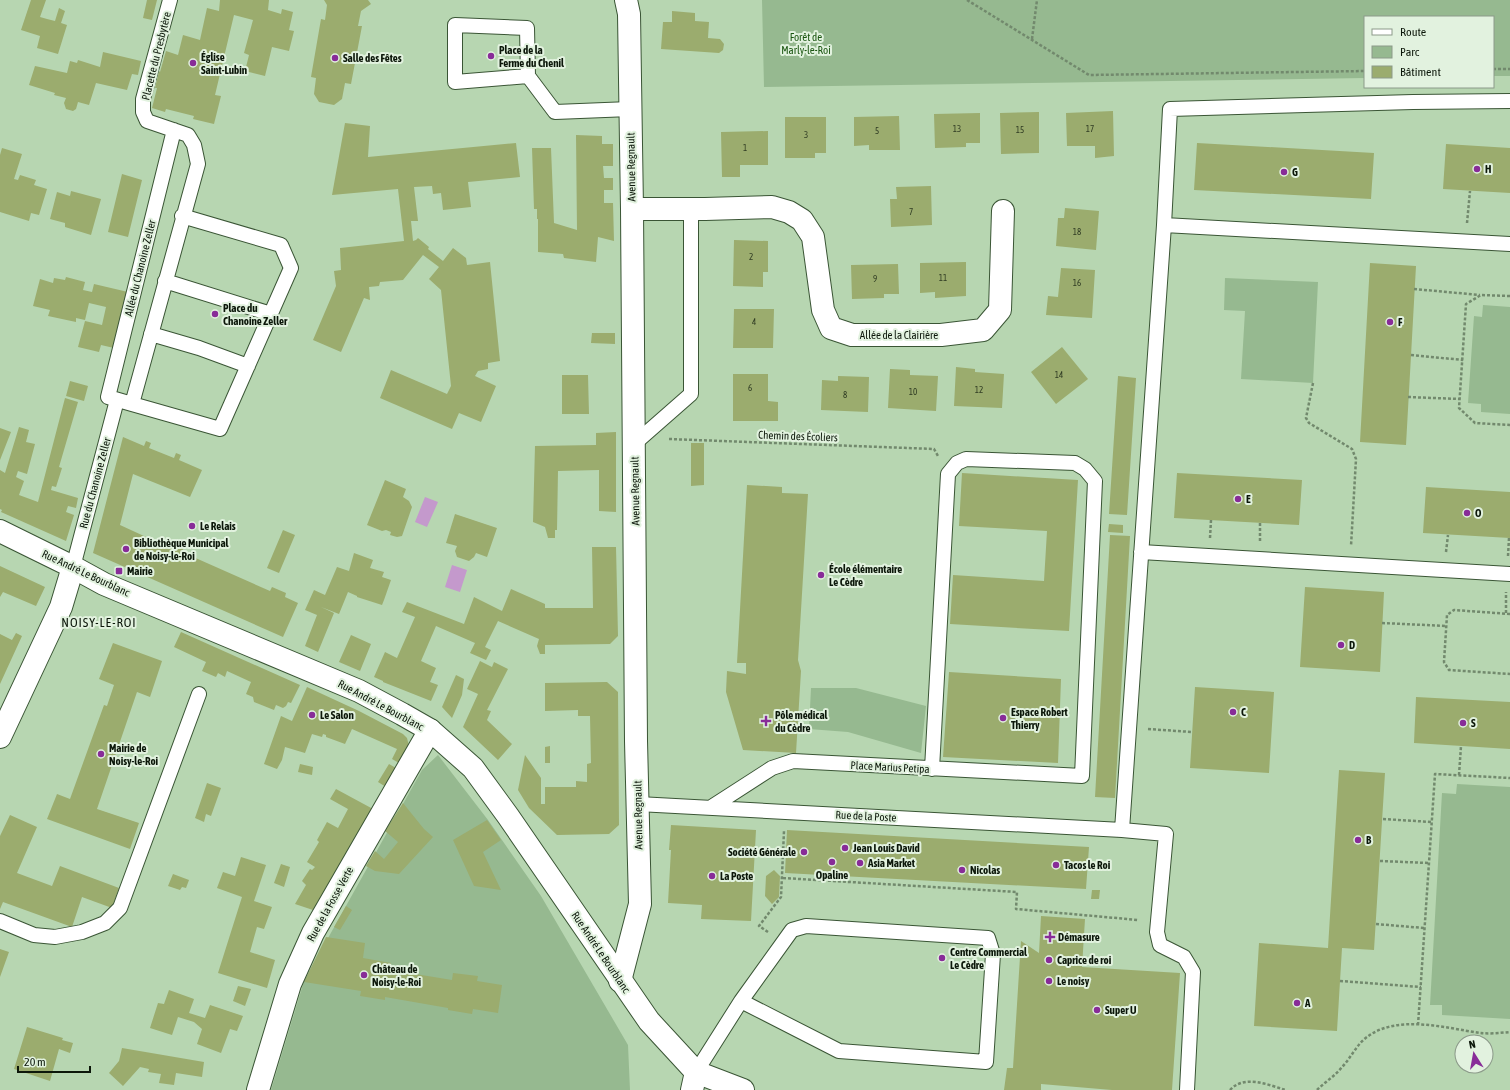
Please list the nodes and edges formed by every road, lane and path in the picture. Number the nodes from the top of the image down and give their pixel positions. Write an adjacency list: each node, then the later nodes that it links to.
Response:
1 (170, 0): 12 (lane, Placette du Presbytère)
2 (626, 0): 11 (street, Avenue Regnault)
3 (967, 0): 5 (path)
4 (1037, 0): 5 (path)
5 (1032, 39): 8 (path)
6 (1494, 69): 7 (path)
7 (1510, 69)
8 (1364, 71)
9 (528, 76): 9 (lane); 11 (lane)
10 (1510, 101): 18 (lane)
11 (630, 110): 14 (street, Avenue Regnault)
12 (174, 130): 17 (lane); 33 (lane, Allée du Chanoine Zeller)
13 (1470, 191): 19 (path)
14 (632, 209): 15 (street, Allée de la Clairière); 36 (street, Avenue Regnault)
15 (691, 209): 16 (street, Allée de la Clairière); 36 (lane)
16 (1003, 211)
17 (182, 216): 21 (lane); 25 (lane)
18 (1164, 225): 19 (lane); 39 (lane)
19 (1466, 242): 20 (lane)
20 (1510, 244)
21 (165, 281): 25 (lane); 26 (lane)
22 (1414, 289): 23 (path)
23 (1481, 295): 24 (path); 28 (path)
24 (1510, 296)
25 (271, 314): 29 (lane)
26 (150, 334): 29 (lane); 34 (lane)
27 (1411, 355): 28 (path)
28 (1463, 360): 32 (path)
29 (248, 366): 34 (lane)
30 (1313, 383): 40 (path)
31 (1408, 397): 32 (path)
32 (1460, 399): 35 (path)
33 (117, 400): 34 (lane); 41 (lane, Rue du Chanoine Zeller)
34 (132, 404)
35 (1510, 425)
36 (634, 444): 37 (path, Chemin des Écoliers); 56 (street, Avenue Regnault)
37 (948, 474): 53 (lane); 53 (lane, Place Marius Petipa)
38 (0, 530): 41 (street, Rue André Le Bourblanc)
39 (1141, 552): 40 (lane); 48 (lane)
40 (1350, 565): 42 (lane)
41 (73, 567): 49 (street, Rue André Le Bourblanc); 51 (street)
42 (1510, 574)
43 (1510, 614): 45 (path)
44 (1382, 623): 45 (path)
45 (1446, 626): 46 (path)
46 (1510, 674)
47 (198, 694): 65 (lane)
48 (1129, 728): 50 (path); 61 (lane)
49 (430, 730): 70 (street, Rue André Le Bourblanc); 77 (street, Rue de la Fosse Verte)
50 (1192, 732)
51 (0, 737)
52 (1461, 746): 54 (path)
53 (932, 769): 57 (lane, Place Marius Petipa)
54 (1459, 775): 55 (path); 60 (path)
55 (1510, 778)
56 (638, 804): 57 (lane, Rue de la Poste); 70 (street, Avenue Regnault)
57 (710, 808): 58 (lane, Rue de la Poste)
58 (788, 812): 61 (lane, Rue de la Poste); 64 (path)
59 (1383, 820): 60 (path)
60 (1431, 822): 63 (path)
61 (1122, 830): 66 (lane, Rue de la Poste)
62 (1380, 861): 63 (path)
63 (1429, 863): 68 (path)
64 (783, 878): 66 (path); 69 (path)
65 (0, 922)
66 (1157, 922): 79 (lane)
67 (1376, 924): 68 (path)
68 (1424, 928): 72 (path)
69 (772, 935)
70 (620, 981): 76 (street, Rue André Le Bourblanc)
71 (1340, 981): 72 (path)
72 (1421, 987): 74 (path)
73 (741, 1001): 73 (lane); 76 (lane)
74 (1418, 1025): 75 (path); 82 (path)
75 (1510, 1032)
76 (694, 1081): 78 (street, Rue André Le Bourblanc)
77 (258, 1090)
78 (743, 1090)
79 (1187, 1090)
80 (1230, 1090): 81 (path)
81 (1286, 1090)
82 (1317, 1090)

